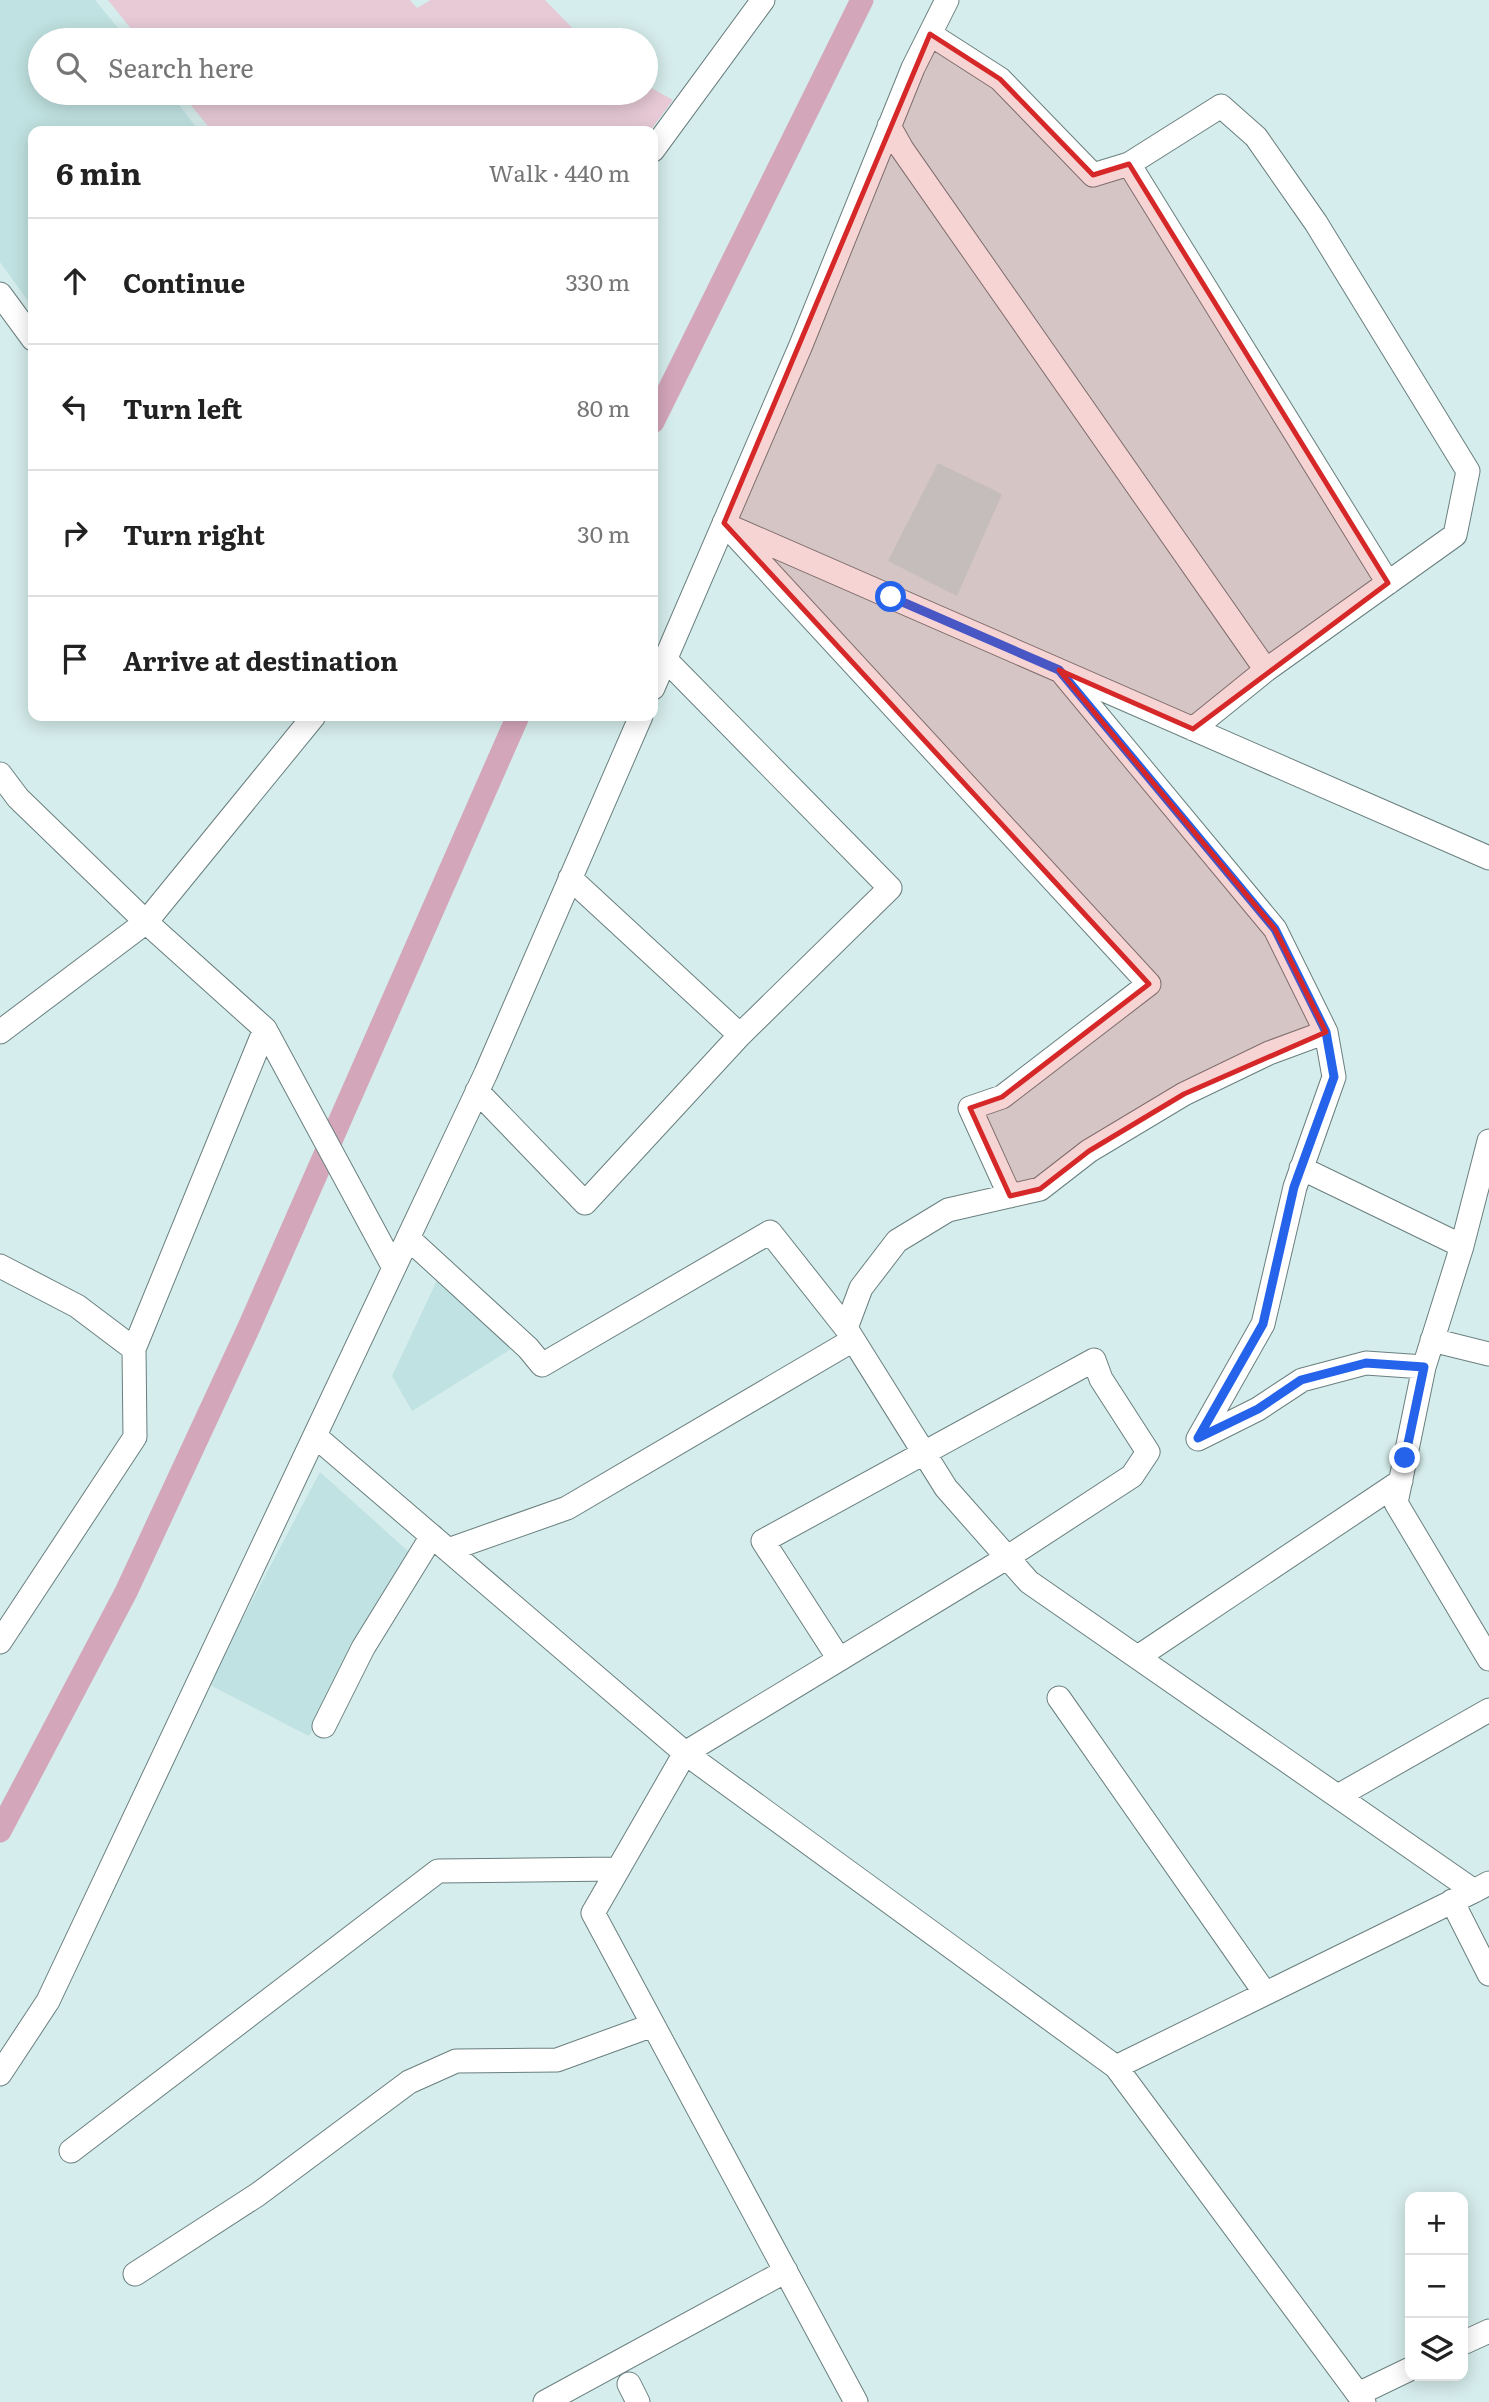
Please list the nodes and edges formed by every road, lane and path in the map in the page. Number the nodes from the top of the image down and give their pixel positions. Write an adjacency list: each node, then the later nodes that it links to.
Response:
1 (763, 0): 5 (street)
2 (947, 0): 3 (street)
3 (930, 34): 4 (street); 6 (street)
4 (889, 126): 9 (street); 13 (street)
5 (658, 143)
6 (1129, 164): 10 (street); 10 (street)
7 (0, 293): 8 (street)
8 (28, 333)
9 (724, 523): 11 (street); 12 (street); 29 (street)
10 (1388, 583): 13 (street)
11 (665, 659): 14 (street); 25 (street)
12 (1059, 670): 17 (street); 24 (street)
13 (1266, 670): 17 (street)
14 (658, 676)
15 (310, 721): 21 (street)
16 (639, 721): 20 (street)
17 (1193, 729): 19 (street)
18 (0, 774): 21 (street)
19 (1489, 858)
20 (570, 878): 25 (street); 26 (street)
21 (146, 922): 22 (street); 23 (street)
22 (265, 1028): 33 (street); 36 (street)
23 (0, 1032)
24 (1326, 1032): 28 (street); 29 (street)
25 (740, 1035): 26 (street)
26 (477, 1091): 30 (street)
27 (1489, 1141): 31 (street)
28 (1301, 1168): 31 (street); 38 (street)
29 (1010, 1196): 34 (street)
30 (408, 1238): 33 (street); 34 (street)
31 (1462, 1246): 35 (street)
32 (0, 1266): 36 (street)
33 (394, 1268): 39 (street)
34 (850, 1334): 40 (street); 42 (street)
35 (1432, 1340): 37 (street); 38 (street)
36 (134, 1349): 44 (street)
37 (1489, 1354)
38 (1424, 1367): 41 (street)
39 (315, 1436): 42 (street); 60 (street)
40 (924, 1453): 43 (street); 43 (street); 47 (street)
41 (1401, 1481): 45 (street); 46 (street)
42 (440, 1543): 50 (street); 51 (street)
43 (1008, 1557): 45 (street); 47 (street)
44 (3, 1634)
45 (1138, 1657): 52 (street)
46 (1489, 1659)
47 (839, 1660): 51 (street)
48 (1059, 1698): 57 (street)
49 (1489, 1710): 52 (street)
50 (324, 1726)
51 (685, 1753): 53 (street); 59 (street)
52 (1338, 1796): 54 (street)
53 (618, 1869): 58 (street); 61 (street)
54 (1481, 1887): 55 (street)
55 (1452, 1902): 56 (street); 57 (street)
56 (1489, 1974)
57 (1265, 1993): 59 (street)
58 (653, 2025): 62 (street); 63 (street)
59 (1116, 2067): 67 (street)
60 (0, 2074)
61 (71, 2151)
62 (786, 2271): 68 (street); 69 (street)
63 (135, 2274)
64 (1489, 2331): 65 (street)
65 (1468, 2341)
66 (1405, 2372): 67 (street)
67 (1361, 2398)
68 (545, 2402)
69 (856, 2402)

